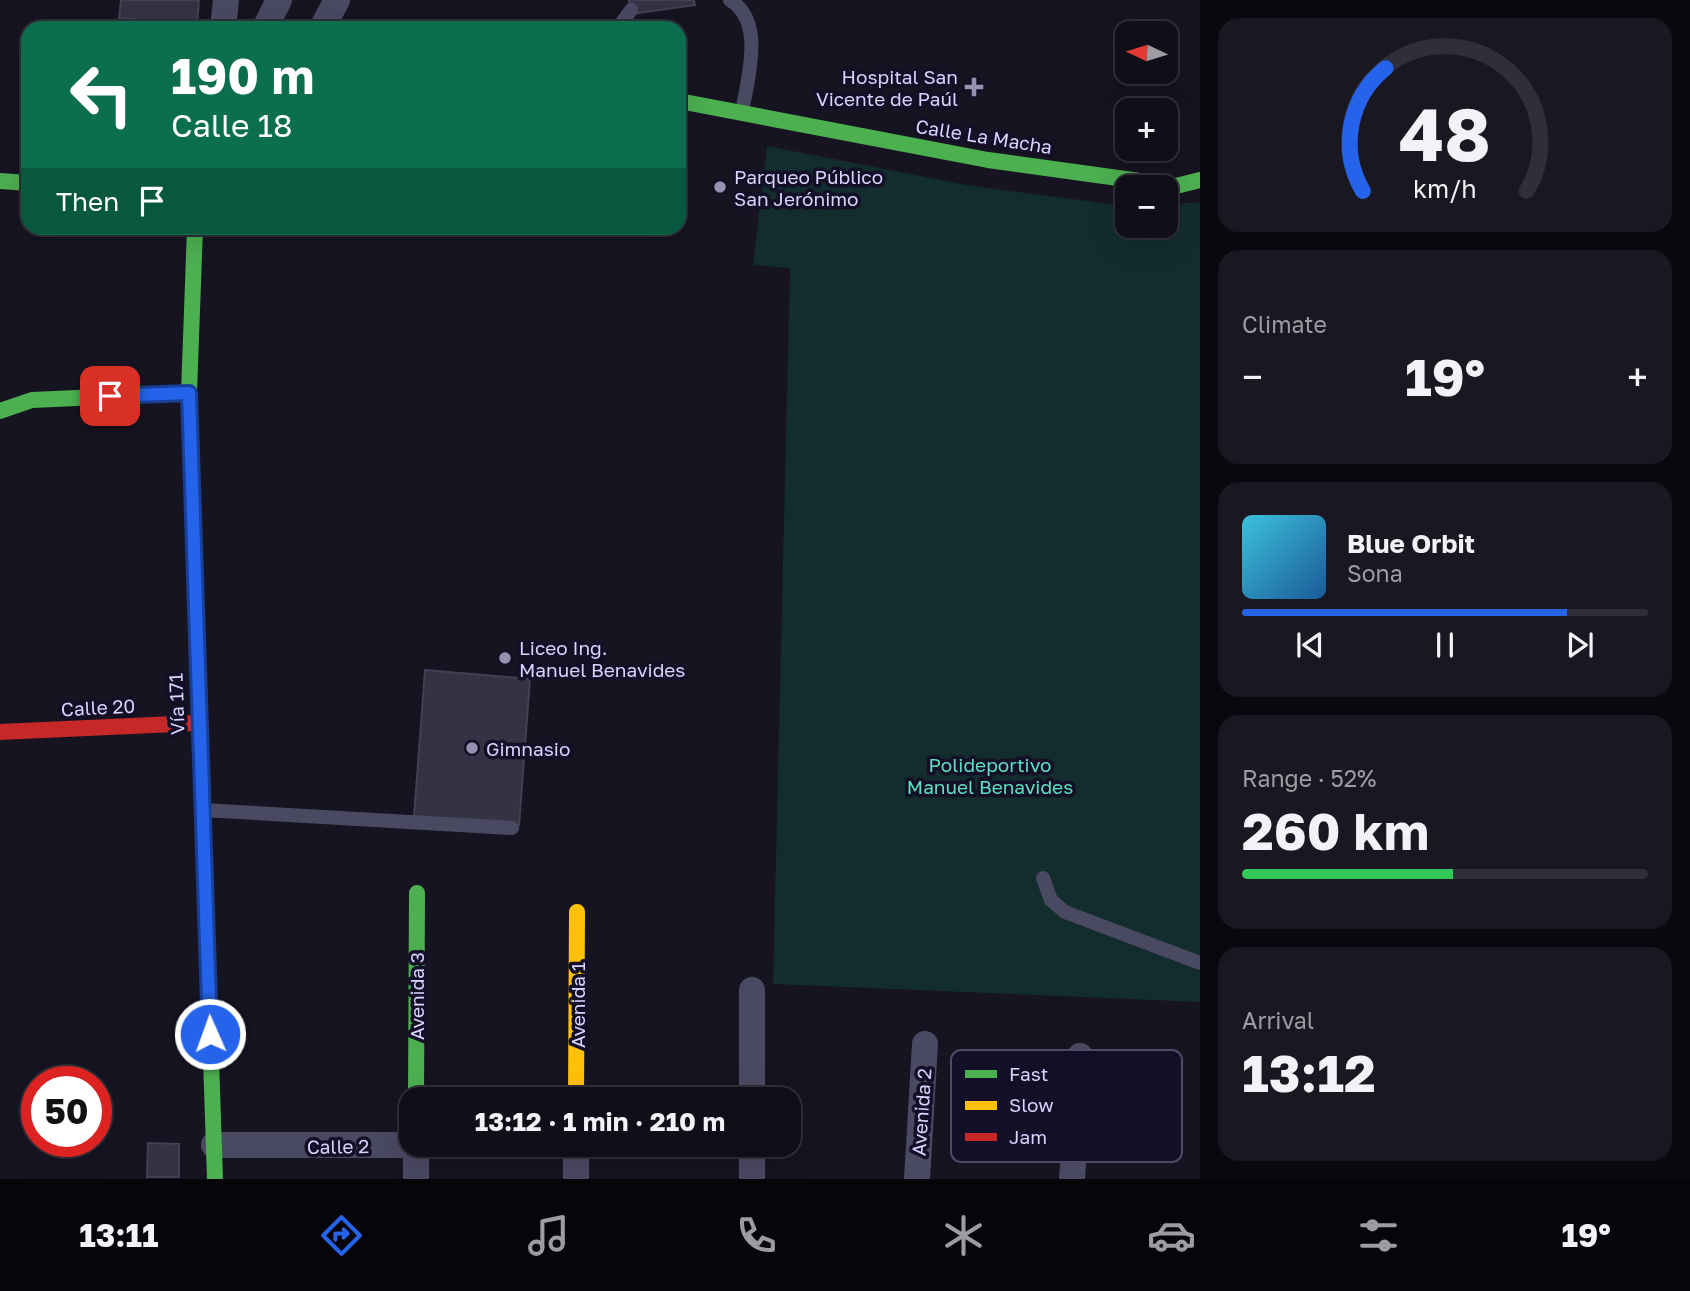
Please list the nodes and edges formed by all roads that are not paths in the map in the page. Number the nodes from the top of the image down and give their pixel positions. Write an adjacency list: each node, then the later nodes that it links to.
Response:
1 (226, 0): 6 (street)
2 (279, 0): 7 (street)
3 (337, 0): 8 (street)
4 (730, 0): 11 (lane)
5 (631, 10): 9 (lane)
6 (224, 21)
7 (268, 21)
8 (326, 21)
9 (623, 21)
10 (686, 102): 11 (street, Calle La Macha)
11 (742, 114): 12 (street, Calle La Macha)
12 (1200, 180)
13 (0, 181): 14 (street)
14 (21, 182)
15 (195, 235): 16 (street, Vía 171)
16 (189, 393): 17 (street); 18 (street, Vía 171)
17 (0, 411)
18 (197, 723): 19 (street, Calle 20); 20 (street, Vía 171)
19 (0, 732)
20 (202, 810): 21 (lane); 31 (street, Vía 171)
21 (512, 828)
22 (1043, 878): 25 (lane)
23 (417, 893): 28 (street, Avenida 3)
24 (577, 912): 29 (street, Avenida 1)
25 (1200, 963)
26 (752, 990): 30 (street)
27 (925, 1044): 40 (street, Avenida 2)
28 (416, 1087)
29 (576, 1087)
30 (752, 1087)
31 (214, 1145): 32 (street, Calle 2); 36 (street, Vía 171)
32 (399, 1145)
33 (416, 1157): 37 (street)
34 (576, 1157): 38 (street)
35 (752, 1157): 39 (street)
36 (215, 1179)
37 (416, 1179)
38 (576, 1179)
39 (751, 1179)
40 (917, 1179)

